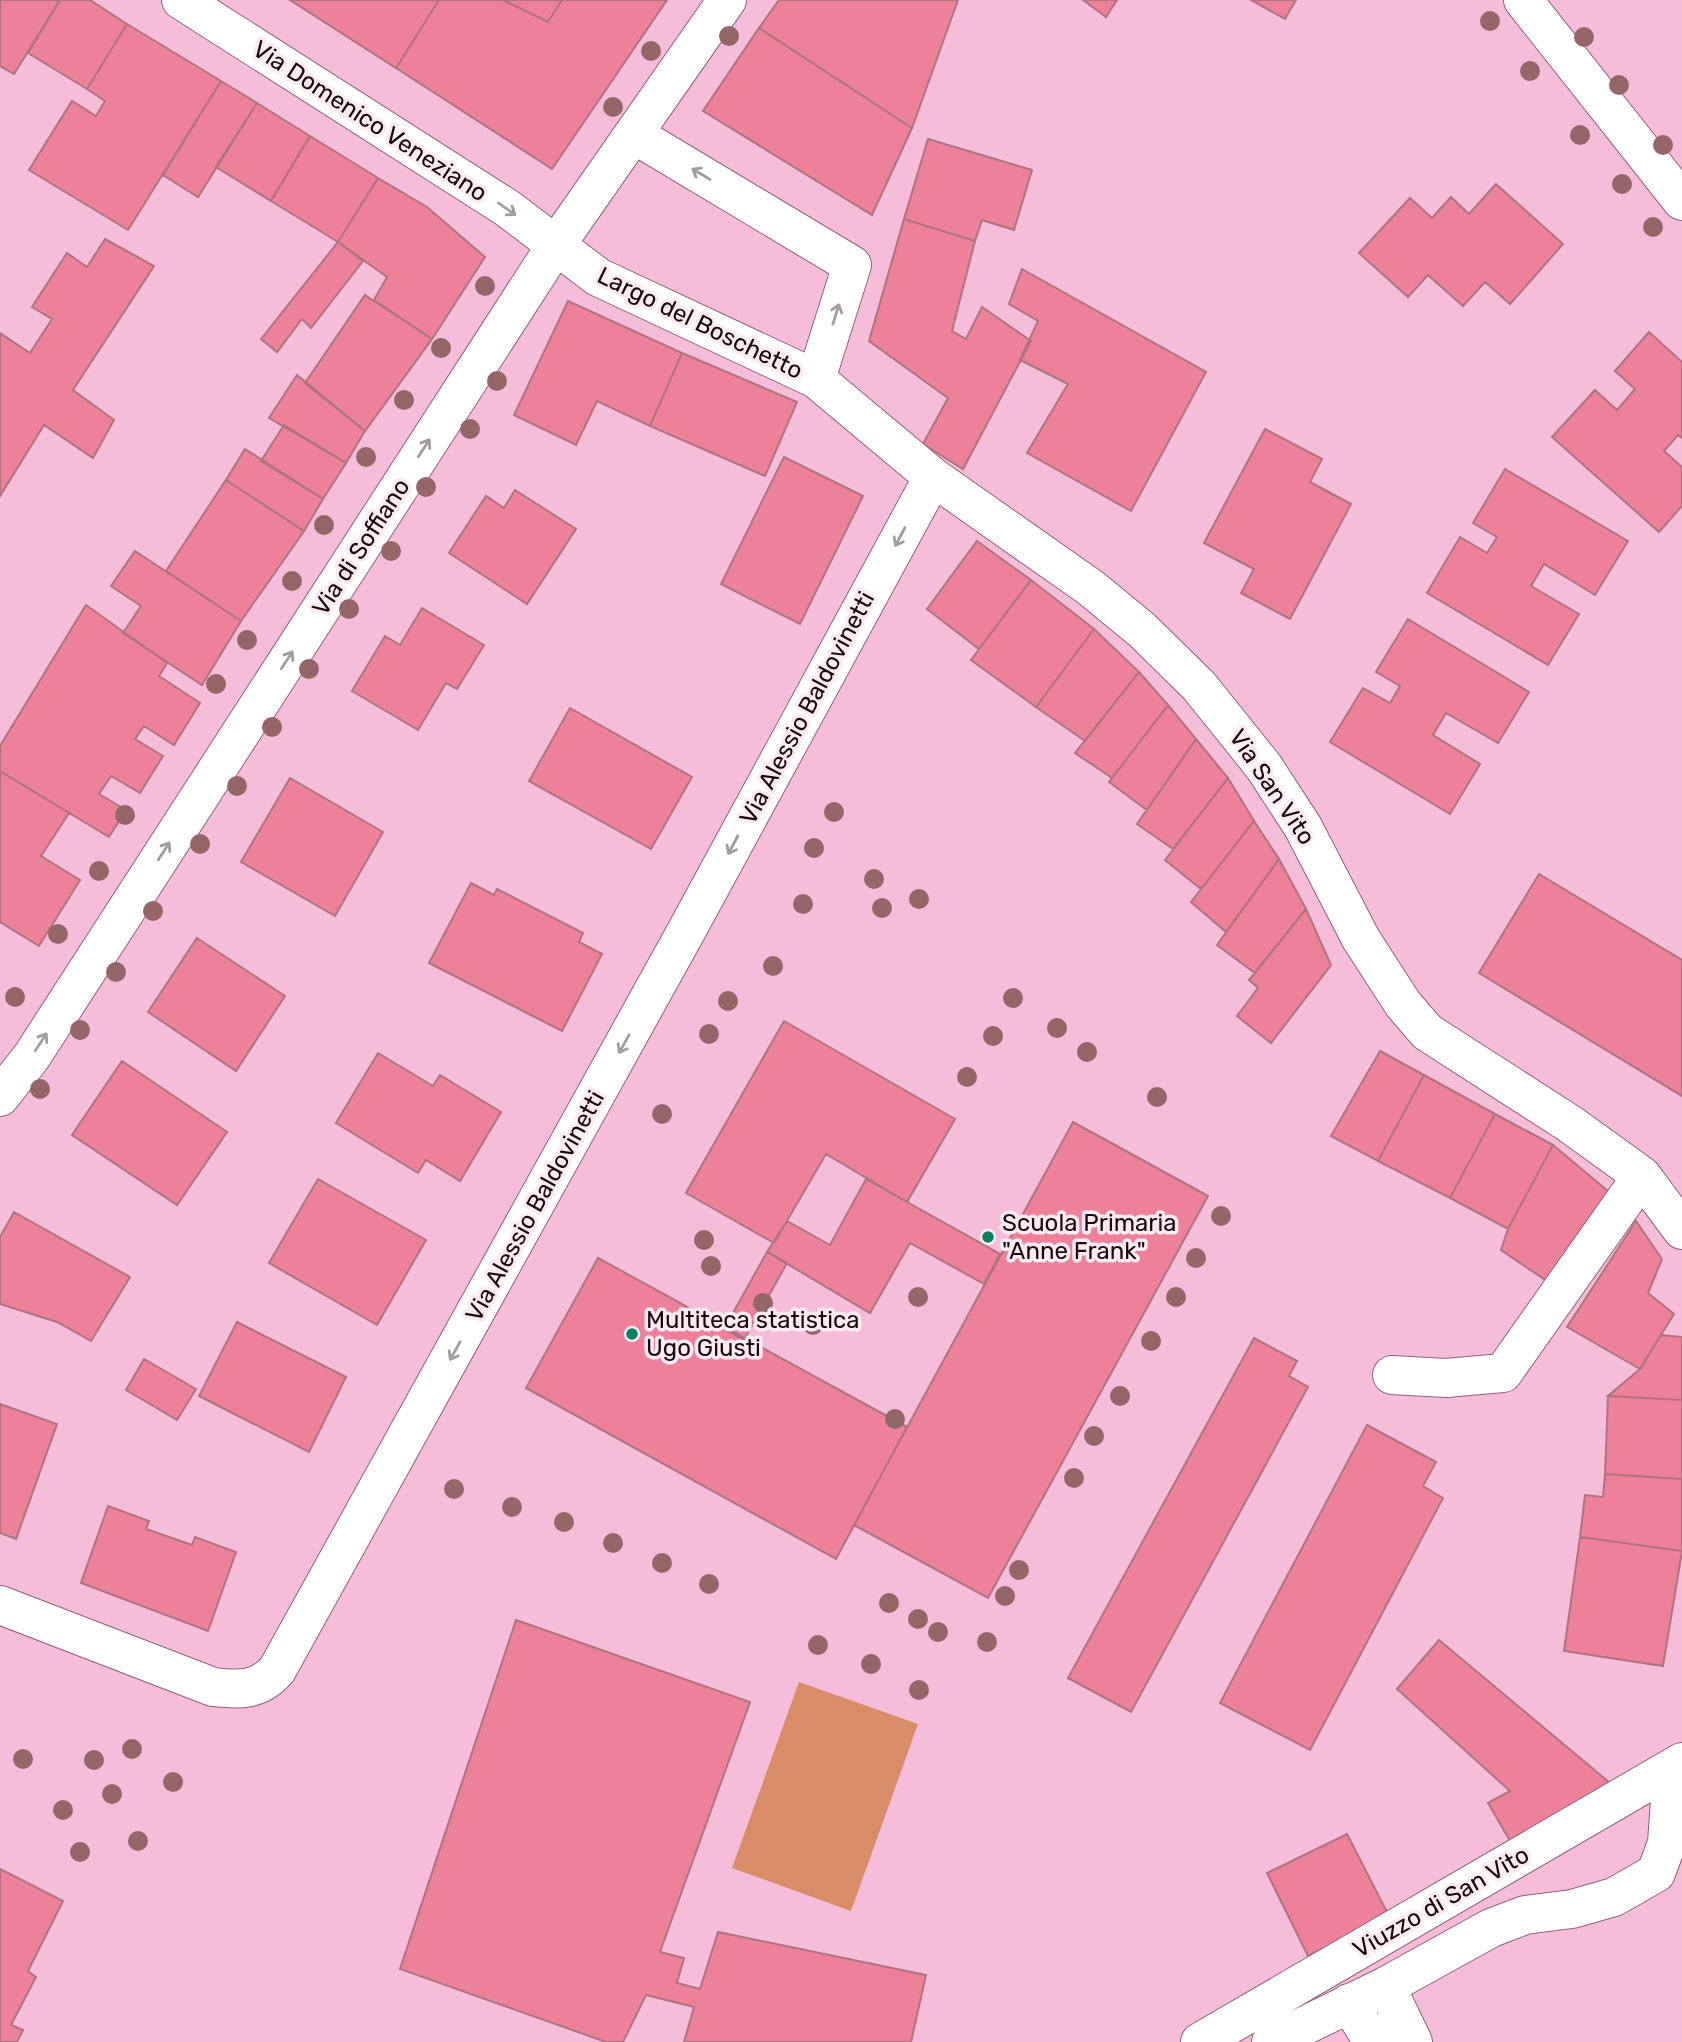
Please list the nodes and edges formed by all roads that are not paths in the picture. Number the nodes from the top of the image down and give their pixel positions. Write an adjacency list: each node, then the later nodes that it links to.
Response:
1 (181, 0): 6 (street, Via Domenico Veneziano, one-way to 6)
2 (727, 0): 4 (street, Via di Soffiano)
3 (1523, 0): 5 (street)
4 (635, 135): 6 (street, Via di Soffiano); 7 (street, Largo del Boschetto, one-way to 4)
5 (1682, 201)
6 (556, 245): 7 (street, Largo del Boschetto); 9 (street, Via di Soffiano, one-way to 6)
7 (816, 379): 8 (street, Via San Vito)
8 (933, 477): 10 (street, Via San Vito); 13 (street, Via Alessio Baldovinetti, one-way to 13)
9 (0, 1097)
10 (1642, 1176): 11 (street, Via San Vito); 12 (street)
11 (1682, 1230)
12 (1392, 1375)
13 (0, 1605)
14 (1673, 1768): 15 (street); 17 (street, Viuzzo di San Vito)
15 (1386, 1986): 16 (street); 20 (street)
16 (1349, 2003): 18 (street); 19 (street)
17 (1200, 2042)
18 (1271, 2042)
19 (1373, 2042)
20 (1413, 2042)

